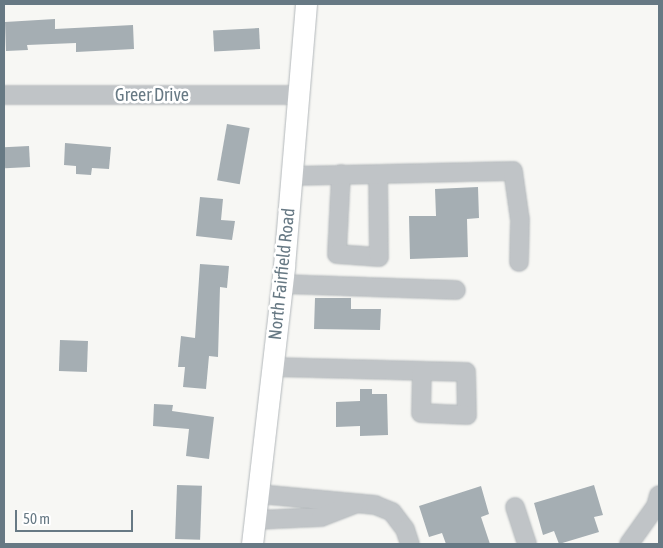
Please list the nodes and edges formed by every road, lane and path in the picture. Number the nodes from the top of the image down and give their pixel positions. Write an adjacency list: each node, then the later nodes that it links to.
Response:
1 (306, 4): 3 (main road, North Fairfield Road)
2 (4, 95): 3 (street, Greer Drive)
3 (300, 95): 6 (main road, North Fairfield Road)
4 (341, 174): 5 (street); 5 (street); 6 (street)
5 (378, 174): 7 (street)
6 (292, 176): 8 (main road, North Fairfield Road)
7 (519, 262)
8 (282, 284): 9 (street); 10 (main road, North Fairfield Road)
9 (456, 290)
10 (273, 367): 11 (street); 12 (main road, North Fairfield Road)
11 (422, 371)
12 (259, 494): 14 (street); 16 (main road, North Fairfield Road)
13 (659, 497): 20 (street)
14 (358, 503): 16 (street); 18 (street)
15 (515, 507): 19 (street)
16 (255, 520): 17 (main road, North Fairfield Road)
17 (252, 544)
18 (410, 544)
19 (527, 544)
20 (629, 544)

